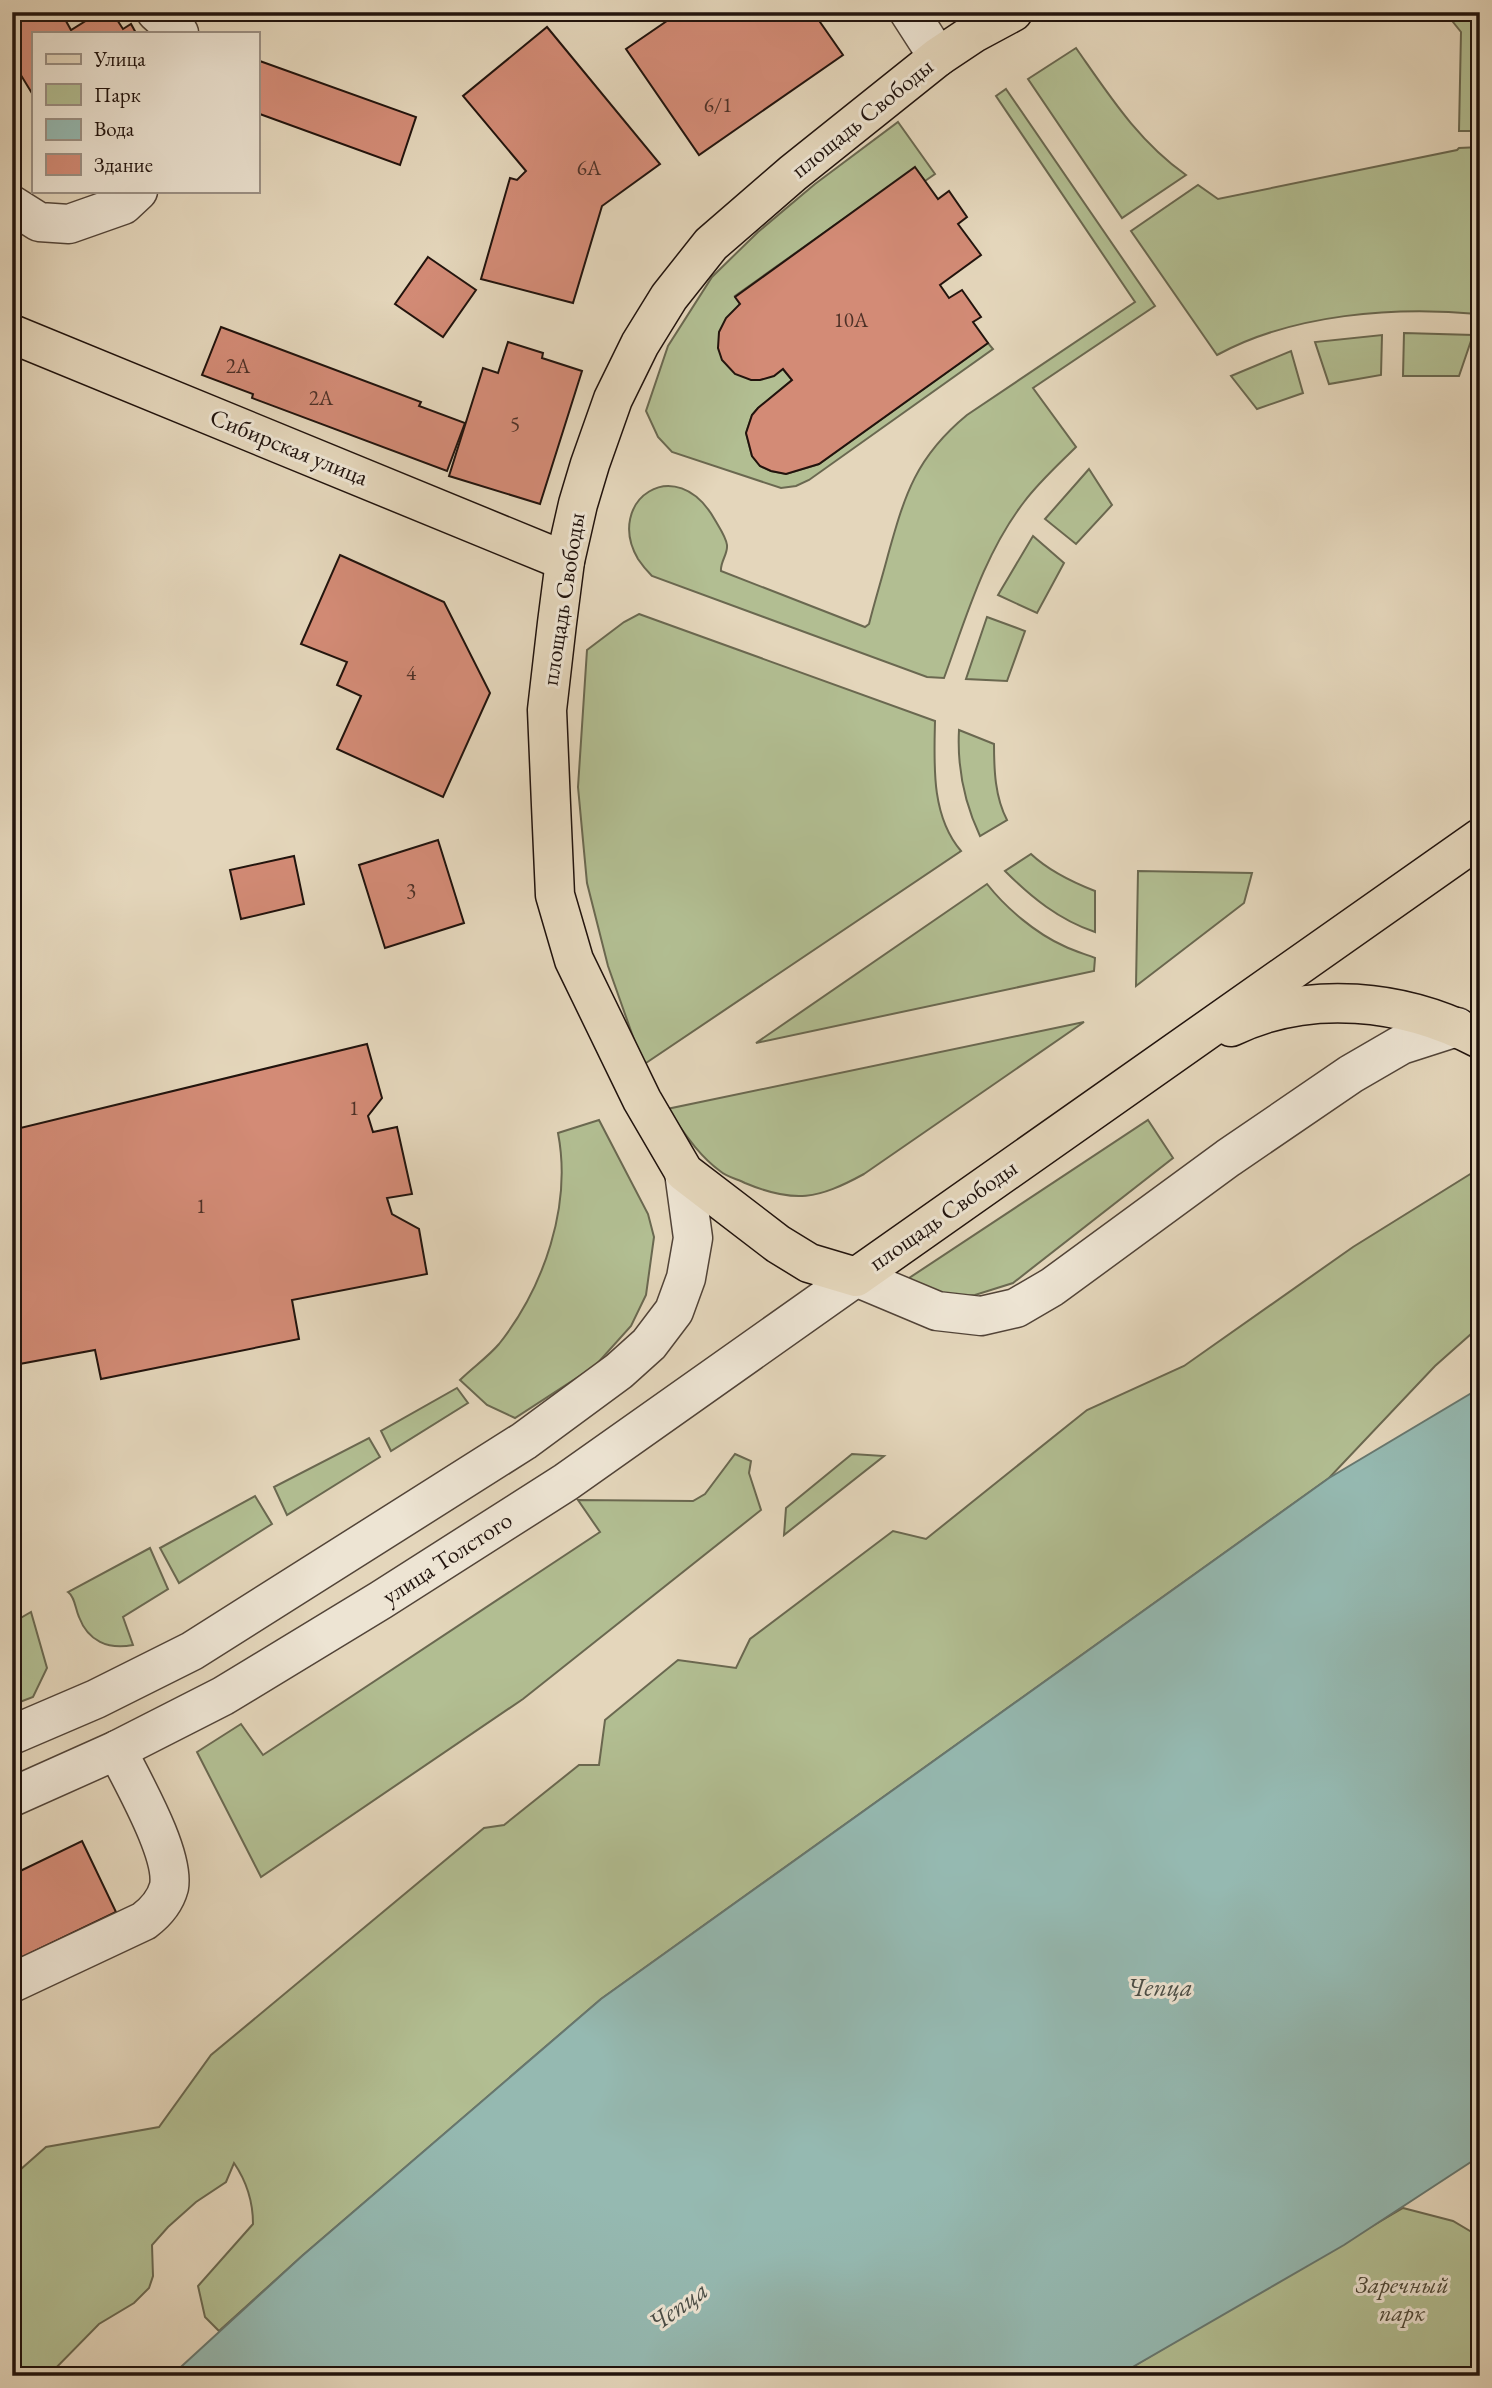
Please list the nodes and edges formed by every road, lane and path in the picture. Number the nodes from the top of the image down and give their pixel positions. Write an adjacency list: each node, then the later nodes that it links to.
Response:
1 (156, 12): 4 (street)
2 (909, 12): 5 (street)
3 (1013, 12): 5 (main road, площадь Свободы)
4 (178, 32)
5 (938, 57): 9 (main road, площадь Свободы)
6 (137, 192): 7 (street)
7 (12, 205)
8 (12, 334): 9 (main road, Сибирская улица)
9 (565, 561): 13 (main road, площадь Свободы)
10 (1480, 838): 12 (main road, площадь Свободы)
11 (1469, 1033): 12 (main road, площадь Свободы); 14 (street)
12 (1163, 1060): 14 (main road, площадь Свободы)
13 (684, 1172): 14 (main road, площадь Свободы); 15 (street, площадь Свободы)
14 (856, 1277): 16 (street, улица Толстого)
15 (12, 1735)
16 (117, 1750): 17 (street, улица Толстого); 18 (street)
17 (12, 1797)
18 (12, 1983)

